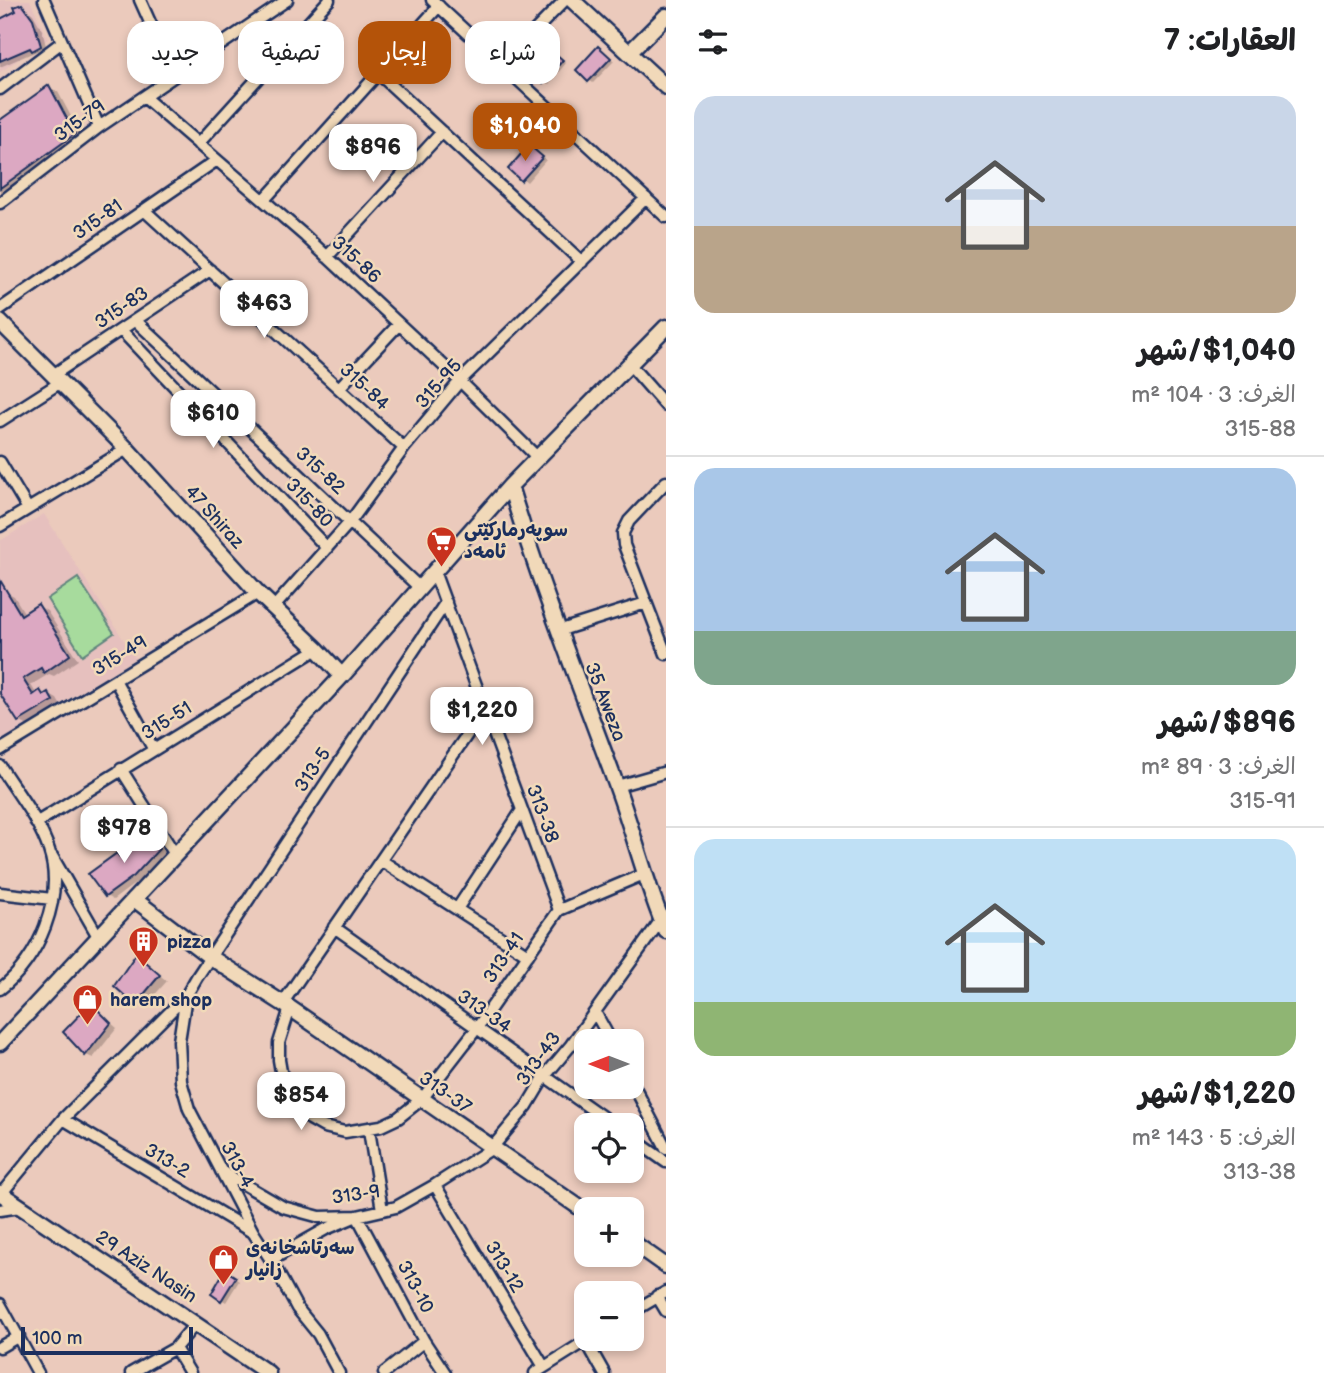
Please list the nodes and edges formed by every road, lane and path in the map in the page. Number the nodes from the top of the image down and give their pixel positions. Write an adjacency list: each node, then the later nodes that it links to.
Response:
1 (44, 0): 13 (street)
2 (140, 0): 9 (street)
3 (287, 0): 14 (street, 315-79)
4 (329, 0): 25 (street)
5 (565, 0): 11 (street)
6 (572, 0): 15 (street)
7 (435, 3): 10 (street); 12 (street)
8 (666, 16): 15 (street)
9 (149, 21)
10 (421, 21)
11 (544, 21)
12 (465, 30)
13 (62, 42): 21 (street); 23 (street)
14 (224, 42)
15 (629, 53): 20 (street)
16 (163, 84): 22 (street, 315-79)
17 (369, 84): 28 (street)
18 (389, 84): 24 (street)
19 (523, 84): 27 (street)
20 (666, 87)
21 (0, 89)
22 (144, 97): 23 (street, 315-79); 25 (street, 315-86)
23 (100, 127): 29 (street, 315-79)
24 (442, 132): 32 (street); 33 (street)
25 (198, 144): 26 (street, 315-86)
26 (217, 160): 28 (street, 315-86); 30 (street, 315-81)
27 (646, 198): 31 (street); 33 (street, 315-95)
28 (264, 200): 32 (street, 315-86)
29 (0, 203)
30 (144, 210): 34 (street, 315-84); 35 (street, 315-81)
31 (666, 216)
32 (327, 257): 38 (street, 315-86)
33 (582, 262): 43 (street, 315-95)
34 (210, 270): 36 (street, 315-83); 44 (street, 315-84)
35 (0, 309)
36 (135, 320): 40 (street, 315-83); 54 (street, 315-82)
37 (0, 321): 42 (street, 47 Shiraz)
38 (399, 324): 43 (street, 315-86); 44 (street)
39 (666, 327): 41 (street)
40 (121, 330): 42 (street, 315-83); 56 (street, 315-80)
41 (630, 365): 45 (street); 49 (street)
42 (57, 379): 46 (street, 315-83); 48 (street, 47 Shiraz)
43 (460, 381): 47 (street, 315-95); 49 (street, 315-86)
44 (339, 388): 47 (street, 315-84)
45 (666, 406)
46 (0, 421)
47 (404, 448): 54 (street, 315-95)
48 (127, 449): 53 (street); 59 (street, 47 Shiraz)
49 (537, 457): 51 (street)
50 (0, 462): 53 (street)
51 (510, 486): 57 (street); 63 (street, 35 Aweza)
52 (664, 488): 61 (street)
53 (28, 509): 55 (street)
54 (350, 522): 56 (street, 315-95); 58 (street, 315-82)
55 (0, 526)
56 (327, 548): 62 (street, 315-95)
57 (435, 574): 58 (street); 60 (street, 313-38)
58 (421, 589): 66 (street)
59 (258, 593): 62 (street, 47 Shiraz); 67 (street, 315-49)
60 (446, 602): 68 (street, 313-38); 90 (street, 313-5)
61 (646, 603): 63 (street); 65 (street)
62 (274, 607): 64 (street, 47 Shiraz)
63 (558, 631): 74 (street, 35 Aweza)
64 (317, 649): 66 (street, 47 Shiraz); 70 (street, 315-51)
65 (666, 654)
66 (342, 676): 78 (street)
67 (115, 680): 69 (street, 315-49); 70 (street)
68 (484, 710): 75 (street, 313-38); 79 (street)
69 (0, 750)
70 (154, 750): 72 (street, 315-51)
71 (0, 766): 76 (street)
72 (121, 769): 76 (street, 315-51); 78 (street)
73 (666, 772): 74 (street)
74 (617, 786): 80 (street, 35 Aweza)
75 (522, 810): 84 (street); 85 (street, 313-38)
76 (36, 823): 77 (street)
77 (49, 851): 82 (street); 88 (street)
78 (176, 856): 83 (street)
79 (382, 861): 84 (street); 87 (street)
80 (644, 874): 85 (street); 86 (street, 35 Aweza)
81 (0, 893): 82 (street)
82 (52, 899): 91 (street)
83 (134, 899): 88 (street); 90 (street, 313-37)
84 (457, 909): 89 (street)
85 (559, 910): 89 (street, 313-41)
86 (664, 925): 94 (street, 313-43)
87 (334, 927): 93 (street); 95 (street, 313-34)
88 (99, 938): 97 (street)
89 (527, 955): 95 (street, 313-41)
90 (210, 957): 92 (street, 313-4); 93 (street, 313-37)
91 (0, 989)
92 (186, 996): 102 (street); 108 (street, 313-4)
93 (286, 1006): 99 (street, 313-37); 103 (street)
94 (595, 1012): 96 (street); 98 (street, 313-43)
95 (477, 1028): 98 (street, 313-34); 99 (street, 313-41)
96 (604, 1029)
97 (0, 1043)
98 (545, 1076): 101 (street, 313-34); 106 (street, 313-43)
99 (422, 1099): 103 (street, 313-41); 106 (street, 313-37)
100 (641, 1099): 105 (street)
101 (597, 1113)
102 (62, 1119): 110 (street); 116 (street, 313-2)
103 (369, 1130): 114 (street)
104 (644, 1146): 107 (street)
105 (666, 1148)
106 (491, 1149): 109 (street, 313-9); 111 (street, 313-37)
107 (666, 1162)
108 (220, 1170): 115 (street, 313-9); 116 (street, 313-4)
109 (435, 1185): 114 (street, 313-9); 131 (street, 313-12)
110 (0, 1194): 112 (street, 29 Aziz Nasin)
111 (574, 1204)
112 (21, 1207): 113 (street); 124 (street, 29 Aziz Nasin)
113 (0, 1210)
114 (382, 1210): 115 (street, 313-9)
115 (357, 1216): 118 (street); 126 (street, 313-10)
116 (253, 1232): 118 (street, 313-4)
117 (644, 1250): 119 (street)
118 (271, 1260): 136 (street, 313-4)
119 (666, 1266)
120 (661, 1294): 122 (street); 123 (street)
121 (0, 1304): 125 (street)
122 (644, 1305)
123 (666, 1311)
124 (196, 1323): 128 (street); 135 (street, 29 Aziz Nasin)
125 (19, 1336): 127 (street); 132 (street)
126 (424, 1341): 137 (street); 138 (street, 313-10)
127 (0, 1347)
128 (175, 1348): 133 (street); 134 (street)
129 (574, 1348): 131 (street)
130 (593, 1351): 139 (street)
131 (540, 1370)
132 (38, 1373)
133 (131, 1373)
134 (190, 1373)
135 (268, 1373)
136 (339, 1373)
137 (384, 1373)
138 (445, 1373)
139 (604, 1373)

